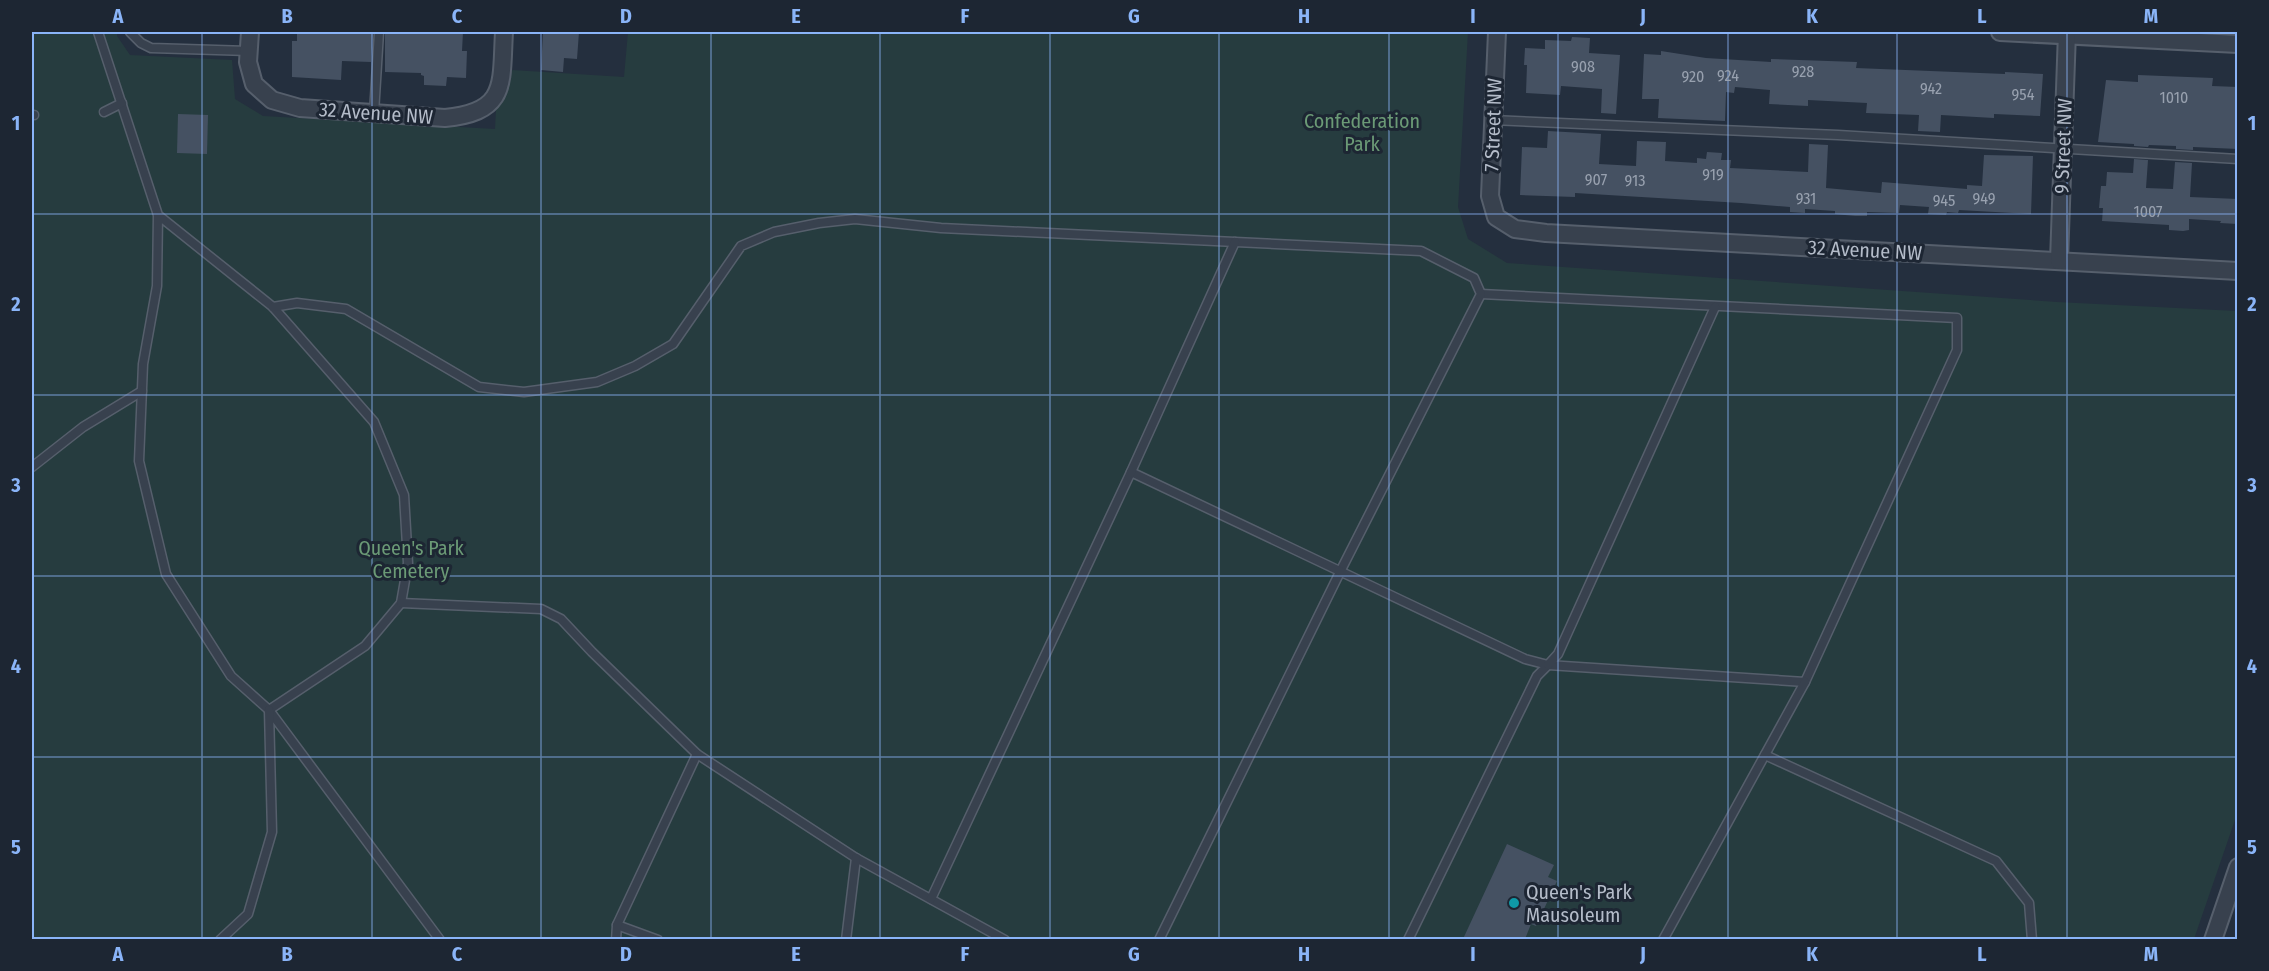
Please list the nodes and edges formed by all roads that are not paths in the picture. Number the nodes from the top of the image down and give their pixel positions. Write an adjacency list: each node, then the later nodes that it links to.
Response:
1 (98, 32): 11 (lane)
2 (130, 32): 10 (lane)
3 (250, 32): 10 (street)
4 (379, 32): 13 (lane)
5 (504, 32): 13 (street, 32 Avenue NW)
6 (1497, 32): 14 (street, 7 Street NW)
7 (2000, 32): 8 (street)
8 (2067, 33): 9 (street); 15 (street, 9 Street NW)
9 (2238, 44)
10 (249, 51): 13 (street, 32 Avenue NW)
11 (122, 103): 12 (lane); 17 (lane)
12 (104, 112)
13 (374, 113)
14 (1492, 120): 15 (lane); 18 (street, 7 Street NW)
15 (2064, 149): 16 (lane); 20 (street, 9 Street NW)
16 (2238, 159)
17 (158, 215): 23 (lane); 25 (lane)
18 (1496, 217): 20 (street, 32 Avenue NW)
19 (1235, 242): 22 (lane); 23 (lane); 27 (lane)
20 (2059, 261): 21 (street, 32 Avenue NW)
21 (2238, 271)
22 (1481, 294): 24 (lane); 28 (lane)
23 (273, 307): 29 (lane)
24 (1715, 307): 30 (lane); 31 (lane)
25 (142, 391): 26 (lane); 32 (lane)
26 (32, 467)
27 (1131, 472): 28 (lane); 37 (lane)
28 (1341, 570): 30 (lane); 45 (lane)
29 (401, 603): 32 (lane); 33 (lane)
30 (1548, 665): 31 (lane); 46 (lane)
31 (1805, 682): 34 (lane)
32 (269, 710): 39 (lane); 40 (lane)
33 (697, 754): 35 (lane); 38 (lane)
34 (1765, 755): 47 (lane); 48 (lane)
35 (856, 858): 37 (lane); 43 (lane)
36 (2238, 867): 49 (street)
37 (931, 899): 44 (lane)
38 (618, 926): 41 (lane); 42 (lane)
39 (220, 939)
40 (440, 939)
41 (616, 939)
42 (658, 939)
43 (846, 939)
44 (1005, 939)
45 (1159, 939)
46 (1408, 939)
47 (1663, 939)
48 (2032, 939)
49 (2213, 939)

